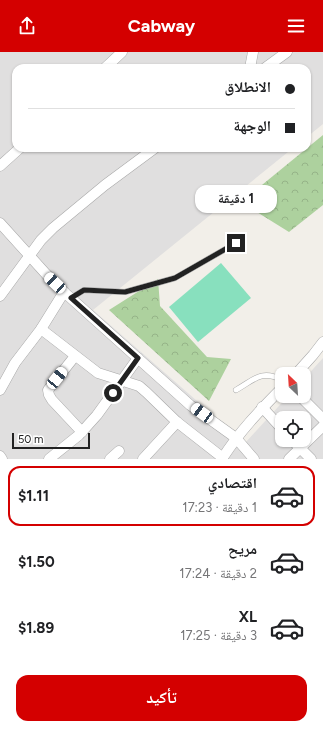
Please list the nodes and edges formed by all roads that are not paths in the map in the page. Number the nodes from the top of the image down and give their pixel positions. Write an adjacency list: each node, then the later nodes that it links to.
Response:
1 (122, 52): 4 (street)
2 (253, 52): 5 (street)
3 (287, 52): 6 (street)
4 (109, 64)
5 (251, 64)
6 (270, 64)
7 (16, 152): 9 (street)
8 (149, 152): 12 (street)
9 (0, 166)
10 (0, 224): 12 (street)
11 (236, 243): 13 (lane)
12 (30, 256): 13 (street); 14 (street)
13 (67, 295): 15 (street); 18 (street)
14 (0, 296)
15 (41, 329): 17 (street); 22 (street)
16 (323, 342): 19 (street)
17 (75, 356): 21 (street); 31 (street)
18 (138, 358): 21 (street); 32 (street)
19 (302, 367)
20 (275, 376): 23 (lane)
21 (122, 381): 29 (street); 31 (street)
22 (0, 390)
23 (236, 390)
24 (275, 395): 26 (street)
25 (307, 403): 27 (street)
26 (262, 407): 28 (street); 32 (street)
27 (323, 419)
28 (275, 421)
29 (177, 422): 36 (street); 37 (street)
30 (323, 426): 33 (street)
31 (82, 432): 39 (street)
32 (236, 438): 37 (street); 41 (street)
33 (300, 448): 42 (street); 43 (street)
34 (119, 450): 40 (street)
35 (0, 456): 38 (street)
36 (148, 457)
37 (222, 458)
38 (2, 459)
39 (49, 459)
40 (110, 459)
41 (254, 459)
42 (290, 459)
43 (311, 459)

